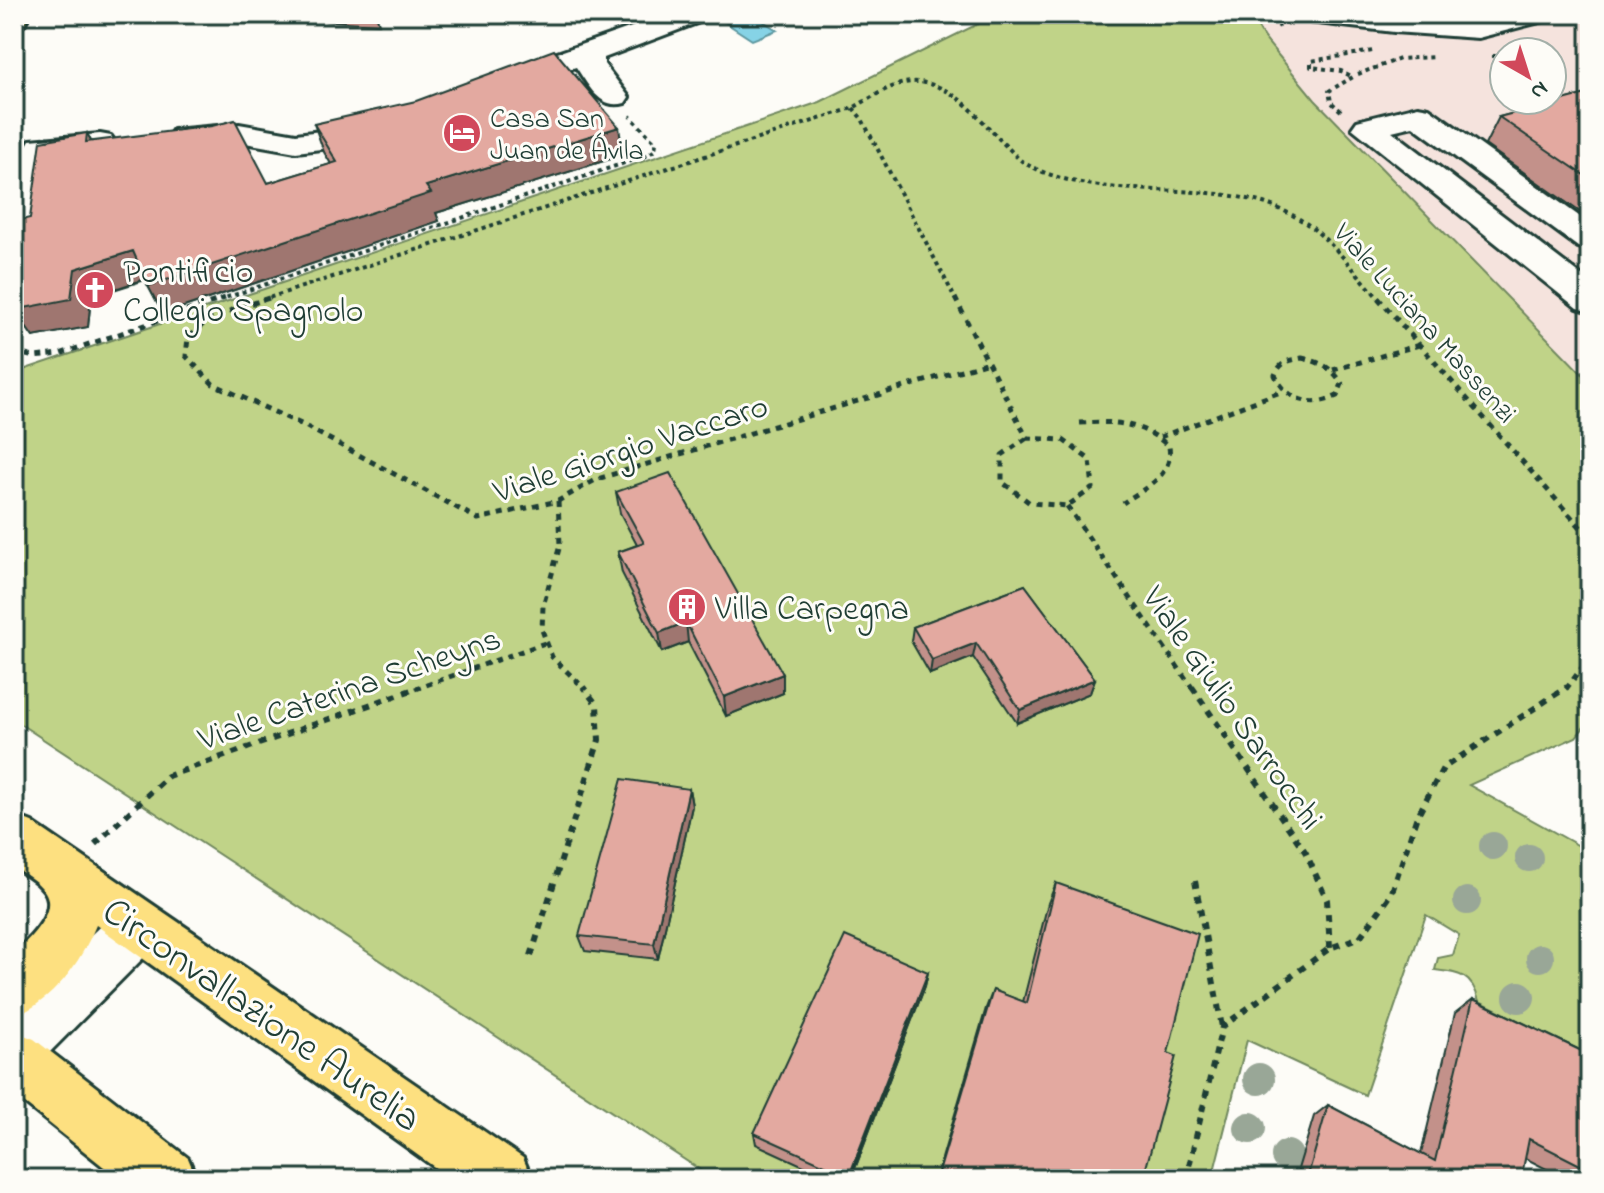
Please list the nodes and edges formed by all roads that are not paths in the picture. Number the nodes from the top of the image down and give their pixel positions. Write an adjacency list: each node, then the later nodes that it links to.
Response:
1 (695, 14): 4 (street)
2 (1537, 14): 3 (street)
3 (1298, 22)
4 (589, 53): 5 (street); 6 (street)
5 (485, 89)
6 (614, 97)
7 (412, 119): 8 (street)
8 (14, 216)
9 (1590, 240): 10 (street)
10 (1590, 300)
11 (14, 838): 12 (main road, Circonvallazione Aurelia)
12 (63, 874): 13 (main road, Circonvallazione Aurelia); 14 (main road)
13 (137, 927): 15 (street); 18 (main road, Circonvallazione Aurelia)
14 (14, 990)
15 (14, 1048)
16 (14, 1059): 17 (main road)
17 (167, 1179)
18 (502, 1179)

